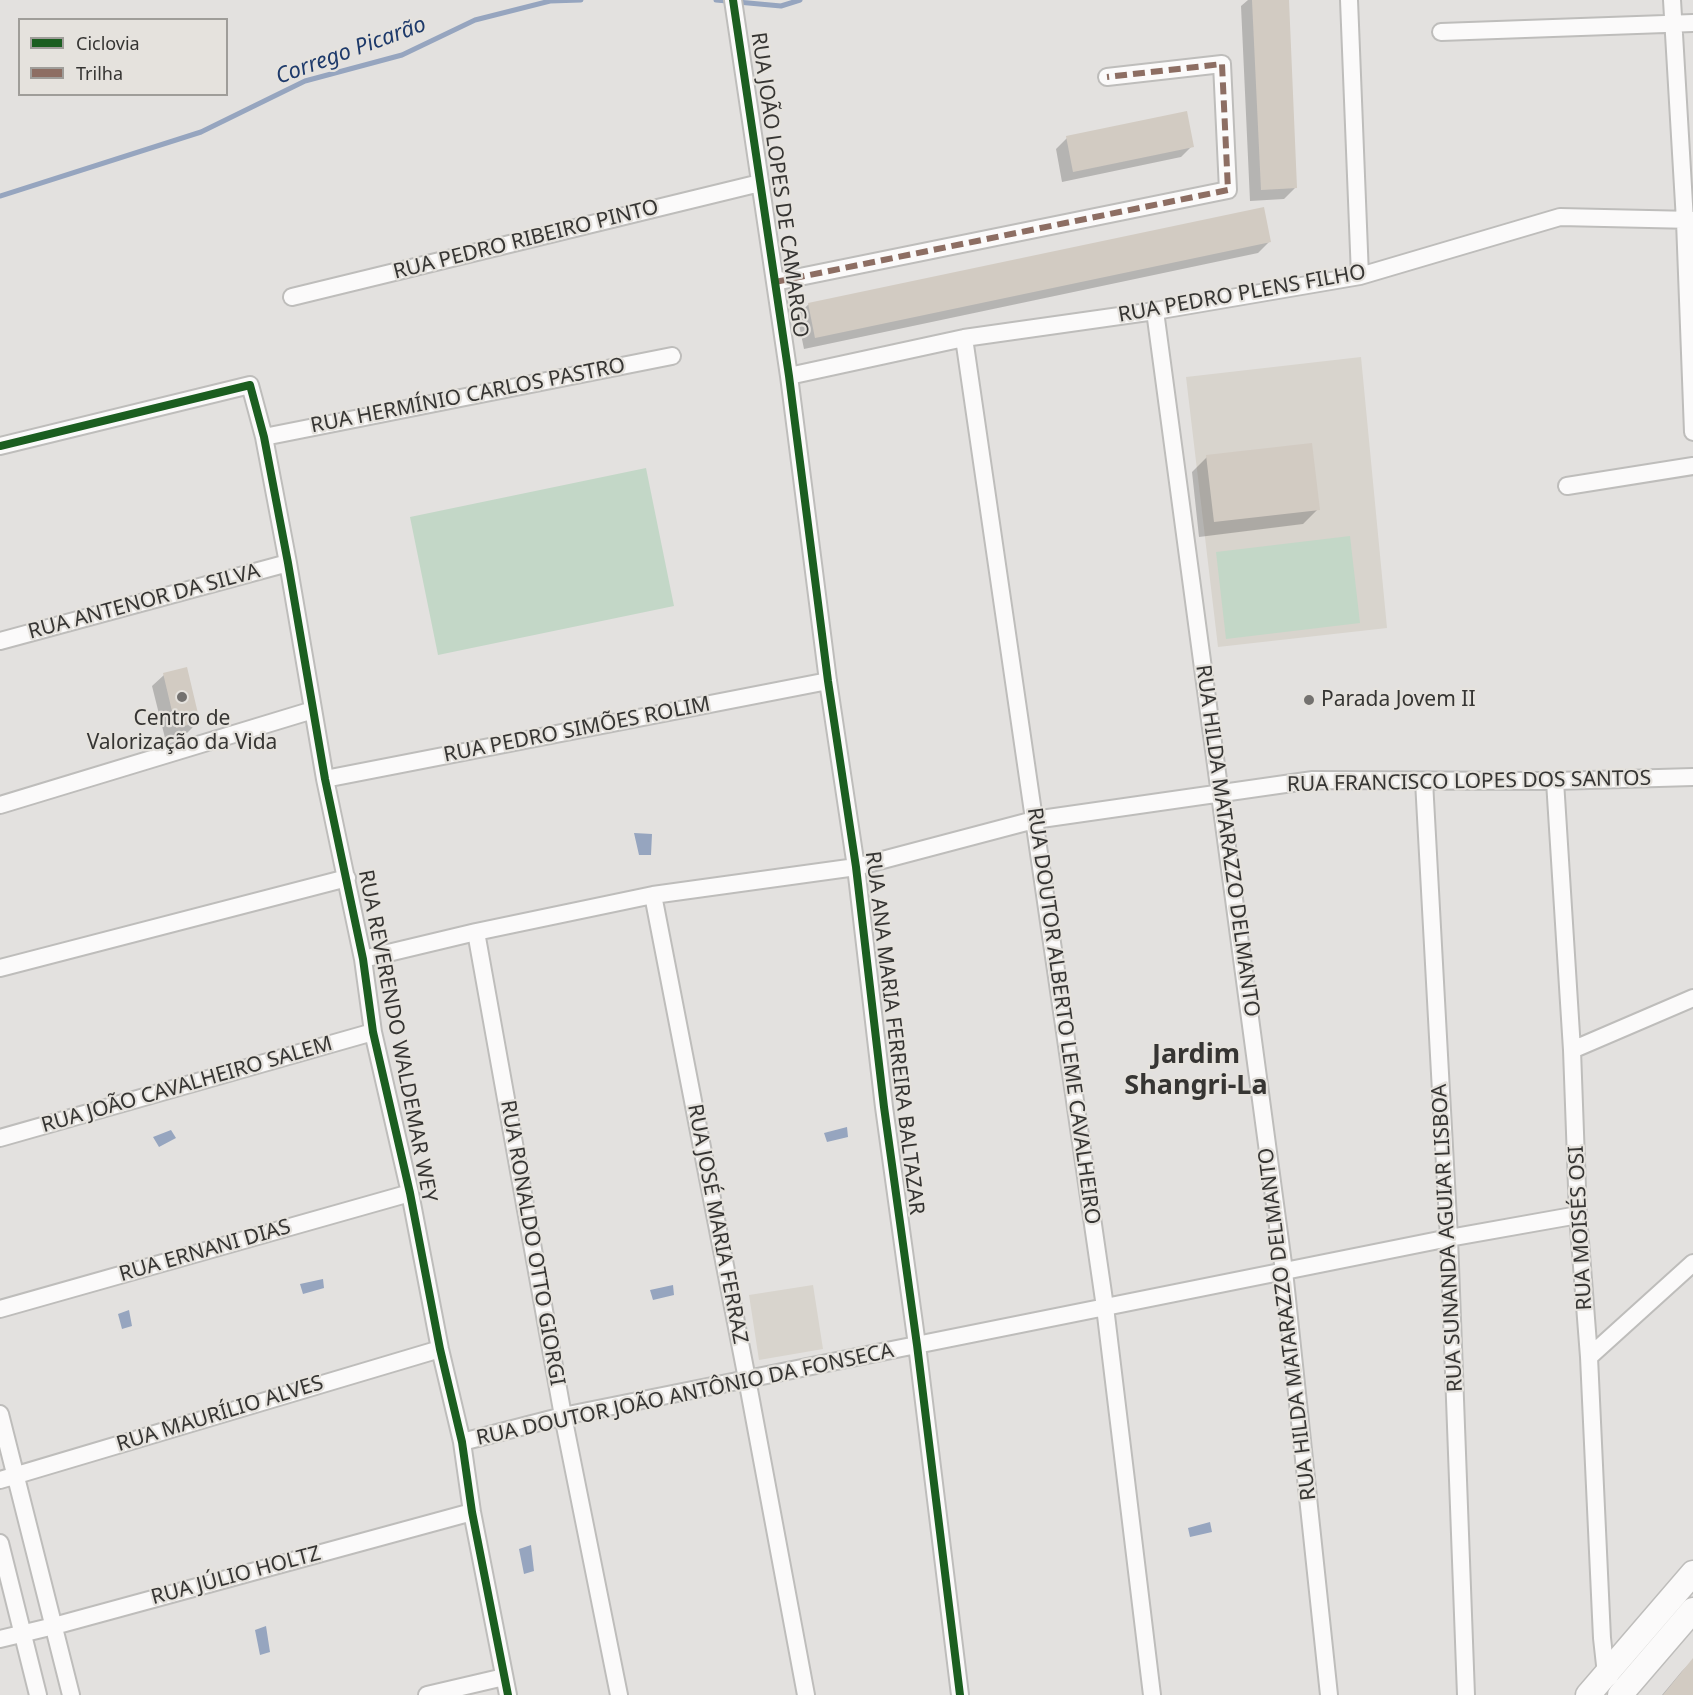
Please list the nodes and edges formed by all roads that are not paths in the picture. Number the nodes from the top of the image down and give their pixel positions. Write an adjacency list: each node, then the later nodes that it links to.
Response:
1 (733, 0): 8 (street, RUA JOÃO LOPES DE CAMARGO)
2 (1349, 0): 10 (street)
3 (1672, 0): 5 (street)
4 (1693, 23): 5 (street)
5 (1674, 25): 6 (street); 9 (street)
6 (1441, 32)
7 (1107, 77): 11 (street)
8 (760, 183): 11 (street, RUA JOÃO LOPES DE CAMARGO); 12 (street, RUA PEDRO RIBEIRO PINTO)
9 (1689, 221): 10 (street, RUA PEDRO PLENS FILHO); 17 (street)
10 (1360, 276): 13 (street, RUA PEDRO PLENS FILHO)
11 (775, 282): 16 (street, RUA JOÃO LOPES DE CAMARGO)
12 (292, 297)
13 (1155, 311): 14 (street, RUA PEDRO PLENS FILHO); 30 (street, RUA HILDA MATARAZZO DELMANTO)
14 (964, 338): 16 (street, RUA PEDRO PLENS FILHO); 32 (street, RUA DOUTOR ALBERTO LEME CAVALHEIRO)
15 (672, 356): 18 (street, RUA HERMÍNIO CARLOS PASTRO)
16 (789, 376): 24 (street, RUA ANA MARIA FERREIRA BALTAZAR)
17 (1693, 432)
18 (264, 437): 19 (street, RUA REVERENDO WALDEMAR WEY); 22 (street, RUA REVERENDO WALDEMAR WEY)
19 (0, 446)
20 (1693, 466): 21 (street)
21 (1567, 486)
22 (288, 563): 23 (street, RUA ANTENOR DA SILVA); 25 (street, RUA REVERENDO WALDEMAR WEY)
23 (0, 641)
24 (828, 681): 27 (street, RUA PEDRO SIMÕES ROLIM); 33 (street, RUA ANA MARIA FERREIRA BALTAZAR)
25 (314, 710): 27 (street, RUA REVERENDO WALDEMAR WEY); 31 (street)
26 (1693, 777): 29 (street, RUA FRANCISCO LOPES DOS SANTOS)
27 (326, 779): 34 (street, RUA REVERENDO WALDEMAR WEY)
28 (1424, 781): 29 (street, RUA FRANCISCO LOPES DOS SANTOS); 30 (street, RUA FRANCISCO LOPES DOS SANTOS); 45 (street, RUA SUNANDA AGUIAR LISBOA)
29 (1555, 782): 41 (street, RUA MOISÉS OSI)
30 (1221, 793): 32 (street, RUA FRANCISCO LOPES DOS SANTOS); 47 (street, RUA HILDA MATARAZZO DELMANTO)
31 (0, 805)
32 (1034, 820): 33 (street, RUA FRANCISCO LOPES DOS SANTOS); 48 (street, RUA DOUTOR ALBERTO LEME CAVALHEIRO)
33 (856, 867): 35 (street, RUA FRANCISCO LOPES DOS SANTOS); 50 (street, RUA ANA MARIA FERREIRA BALTAZAR)
34 (347, 878): 37 (street, RUA REVERENDO WALDEMAR WEY); 38 (street)
35 (653, 895): 36 (street, RUA FRANCISCO LOPES DOS SANTOS); 53 (street, RUA JOSÉ MARIA FERRAZ)
36 (476, 932): 37 (street, RUA FRANCISCO LOPES DOS SANTOS); 55 (street, RUA RONALDO OTTO GIORGI)
37 (363, 959): 40 (street, RUA REVERENDO WALDEMAR WEY)
38 (0, 968)
39 (1693, 998): 41 (street)
40 (373, 1032): 42 (street, RUA JOÃO CAVALHEIRO SALEM); 43 (street, RUA REVERENDO WALDEMAR WEY)
41 (1572, 1050): 44 (street, RUA MOISÉS OSI)
42 (0, 1138)
43 (410, 1193): 49 (street, RUA ERNANI DIAS); 51 (street, RUA REVERENDO WALDEMAR WEY)
44 (1578, 1215): 45 (street, RUA DOUTOR JOÃO ANTÔNIO DA FONSECA); 52 (street, RUA MOISÉS OSI)
45 (1449, 1238): 47 (street, RUA DOUTOR JOÃO ANTÔNIO DA FONSECA); 77 (street, RUA SUNANDA AGUIAR LISBOA)
46 (1693, 1263): 52 (street)
47 (1284, 1271): 48 (street, RUA DOUTOR JOÃO ANTÔNIO DA FONSECA); 76 (street, RUA HILDA MATARAZZO DELMANTO)
48 (1105, 1307): 50 (street, RUA DOUTOR JOÃO ANTÔNIO DA FONSECA); 75 (street, RUA DOUTOR ALBERTO LEME CAVALHEIRO)
49 (0, 1309)
50 (917, 1345): 53 (street, RUA DOUTOR JOÃO ANTÔNIO DA FONSECA); 74 (street, RUA ANA MARIA FERREIRA BALTAZAR)
51 (440, 1349): 56 (street, RUA REVERENDO WALDEMAR WEY); 57 (street, RUA MAURÍLIO ALVES)
52 (1589, 1357): 65 (street, RUA MOISÉS OSI)
53 (747, 1379): 55 (street, RUA DOUTOR JOÃO ANTÔNIO DA FONSECA); 73 (street, RUA JOSÉ MARIA FERRAZ)
54 (0, 1414): 57 (street)
55 (564, 1416): 56 (street, RUA DOUTOR JOÃO ANTÔNIO DA FONSECA); 72 (street, RUA RONALDO OTTO GIORGI)
56 (462, 1442): 58 (street, RUA REVERENDO WALDEMAR WEY)
57 (8, 1477): 62 (street)
58 (472, 1512): 62 (street, RUA JÚLIO HOLTZ); 66 (street, RUA REVERENDO WALDEMAR WEY)
59 (0, 1543): 63 (street)
60 (1693, 1574): 65 (main road)
61 (1693, 1610): 67 (main road)
62 (54, 1626): 63 (street, RUA JÚLIO HOLTZ); 69 (street)
63 (23, 1633): 64 (street, RUA JÚLIO HOLTZ); 68 (street)
64 (0, 1639)
65 (1606, 1674): 67 (street); 78 (main road)
66 (504, 1677): 70 (street); 71 (street, RUA REVERENDO WALDEMAR WEY)
67 (1622, 1692)
68 (38, 1695)
69 (71, 1695)
70 (427, 1695)
71 (508, 1695)
72 (619, 1695)
73 (806, 1695)
74 (960, 1695)
75 (1152, 1695)
76 (1329, 1695)
77 (1466, 1695)
78 (1587, 1695)

